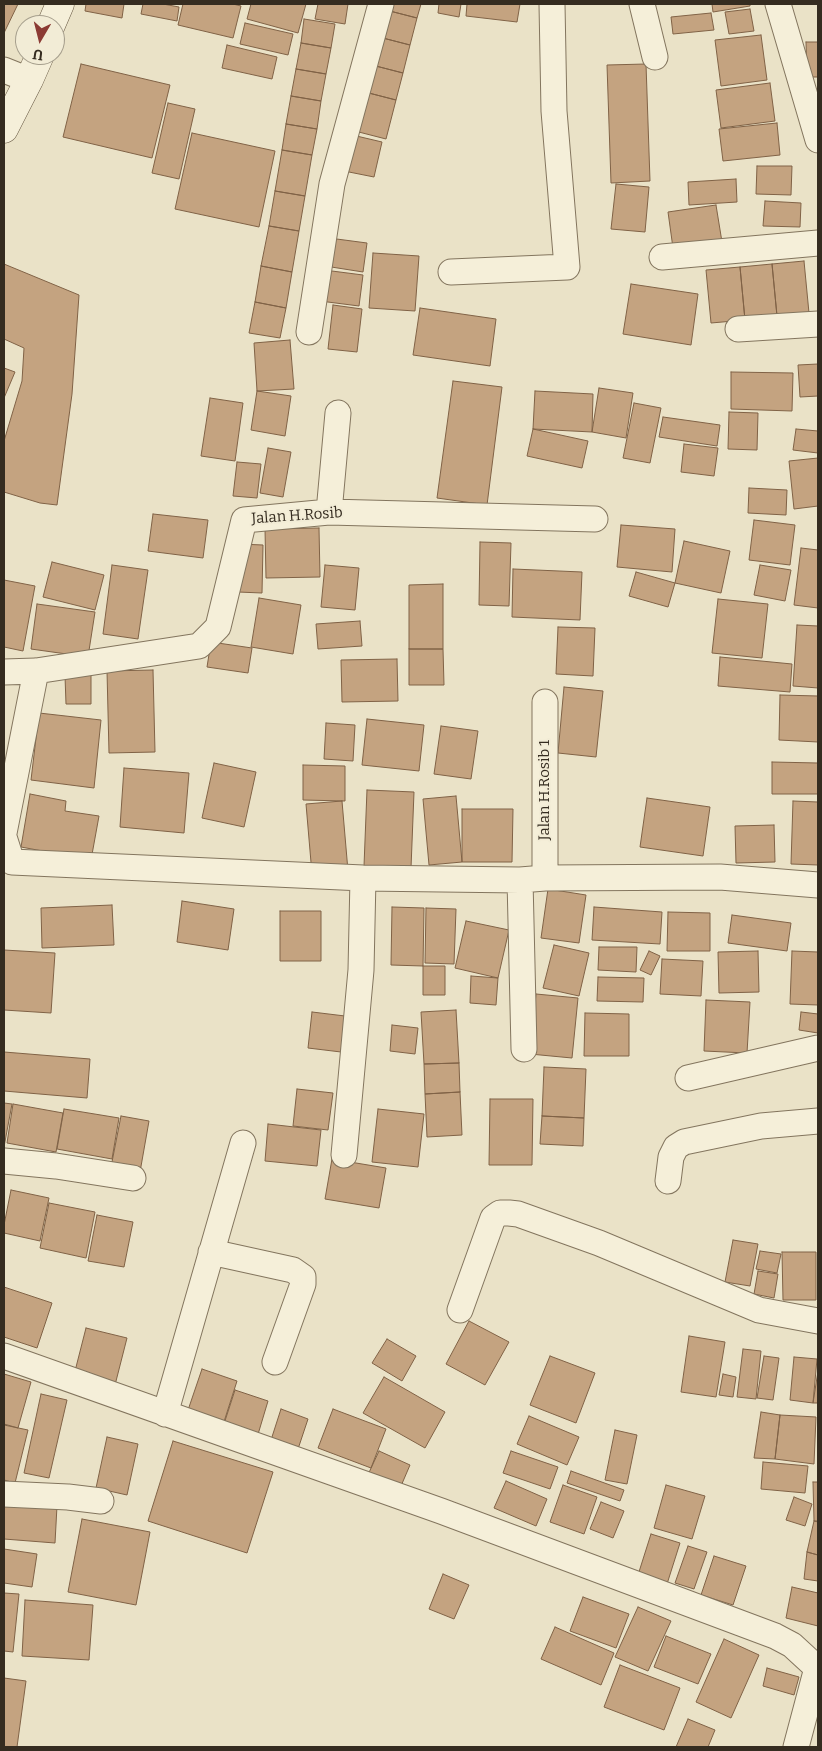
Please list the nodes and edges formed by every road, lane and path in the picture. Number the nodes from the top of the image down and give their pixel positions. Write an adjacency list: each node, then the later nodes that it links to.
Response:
1 (381, 4): 16 (street)
2 (552, 4): 13 (street)
3 (642, 4): 5 (street)
4 (778, 4): 10 (street)
5 (655, 57)
6 (36, 65): 8 (street)
7 (4, 70): 8 (street)
8 (30, 80): 9 (street)
9 (4, 129)
10 (818, 140)
11 (818, 243): 12 (street)
12 (662, 257)
13 (451, 272)
14 (818, 324): 15 (street)
15 (738, 329)
16 (309, 332)
17 (338, 413): 18 (street)
18 (329, 512): 19 (street, Jalan H.Rosib); 20 (street, Jalan H.Rosib)
19 (594, 519)
20 (36, 671): 21 (street, Jalan H.Rosib); 23 (street)
21 (4, 672)
22 (545, 702): 26 (street, Jalan H.Rosib 1)
23 (4, 833)
24 (4, 837): 25 (street)
25 (363, 878): 27 (street); 34 (street)
26 (545, 878): 27 (street); 28 (street)
27 (520, 880): 30 (street)
28 (818, 885)
29 (818, 1048): 31 (street)
30 (524, 1049)
31 (688, 1078)
32 (818, 1121): 37 (street)
33 (243, 1143): 38 (street)
34 (344, 1156)
35 (4, 1161): 36 (street)
36 (133, 1178)
37 (668, 1181)
38 (212, 1252): 42 (street); 43 (street)
39 (460, 1310): 40 (street)
40 (818, 1321)
41 (4, 1356): 43 (street)
42 (275, 1362)
43 (165, 1414): 46 (street)
44 (4, 1494): 45 (street)
45 (101, 1500)
46 (817, 1666): 47 (street)
47 (796, 1747)

